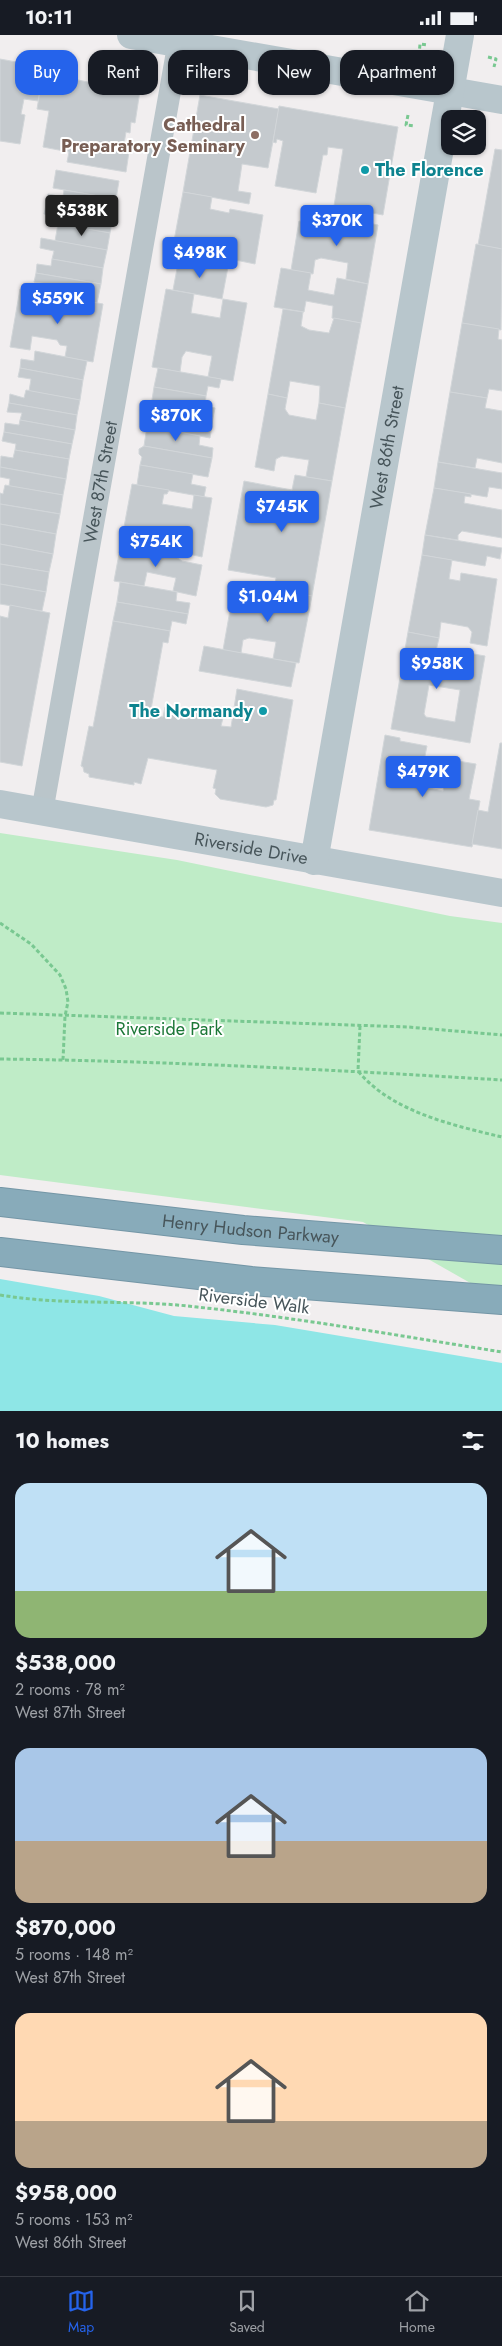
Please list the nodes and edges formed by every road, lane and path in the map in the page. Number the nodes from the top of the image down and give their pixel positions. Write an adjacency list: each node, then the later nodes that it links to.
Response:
1 (131, 35): 3 (main road)
2 (460, 35): 8 (main road, West 86th Street)
3 (179, 39): 9 (main road); 16 (street, West 87th Street)
4 (428, 45): 5 (path)
5 (419, 50)
6 (488, 57): 7 (path)
7 (494, 67)
8 (454, 69)
9 (340, 70)
10 (454, 93): 12 (main road)
11 (449, 95): 17 (main road, West 86th Street)
12 (502, 100)
13 (408, 115): 14 (path)
14 (414, 126)
15 (0, 804): 16 (main road, Riverside Drive)
16 (42, 812): 17 (main road, Riverside Drive)
17 (314, 861): 18 (main road, Riverside Drive)
18 (502, 893)
19 (0, 923): 21 (path)
20 (0, 1013): 21 (path)
21 (65, 1016): 22 (path); 25 (path)
22 (360, 1025): 23 (path); 26 (path)
23 (502, 1035)
24 (0, 1059): 25 (path)
25 (63, 1060): 26 (path)
26 (358, 1071): 27 (path); 28 (path)
27 (502, 1080)
28 (502, 1137)
29 (0, 1202): 30 (highway, Henry Hudson Parkway)
30 (502, 1250)
31 (0, 1252): 33 (highway)
32 (0, 1295): 34 (path, Riverside Walk)
33 (502, 1300)
34 (502, 1352)

